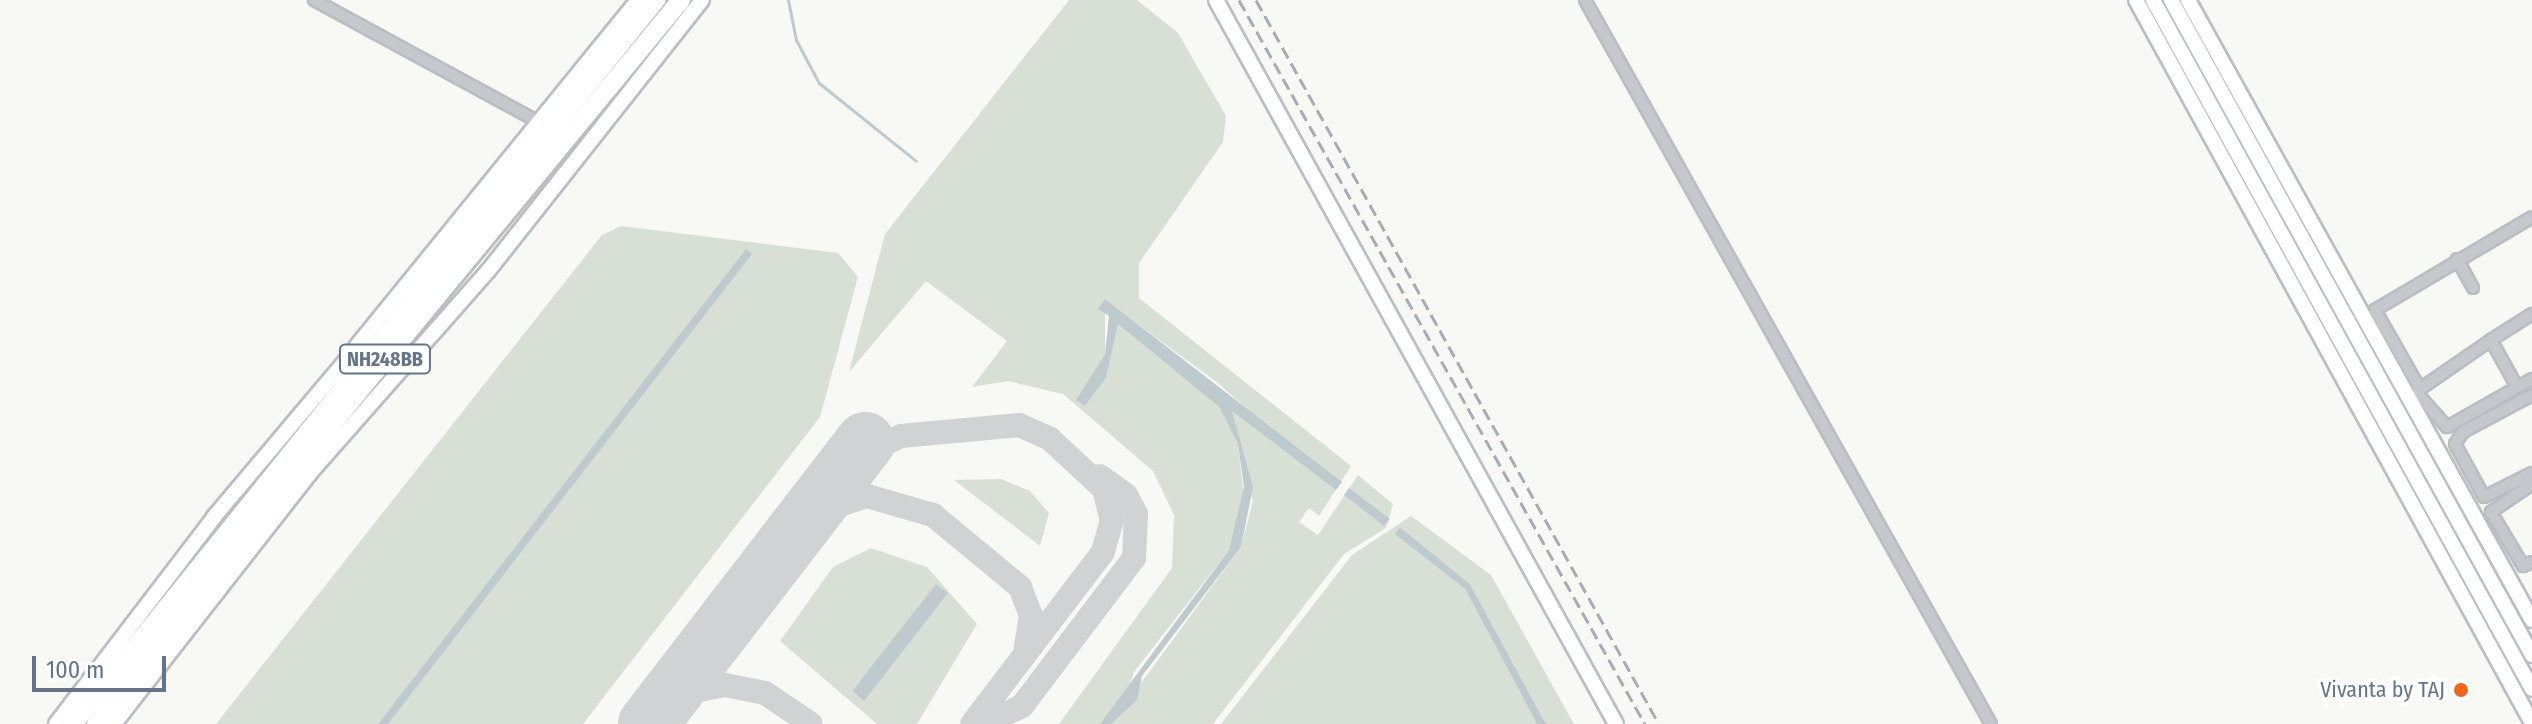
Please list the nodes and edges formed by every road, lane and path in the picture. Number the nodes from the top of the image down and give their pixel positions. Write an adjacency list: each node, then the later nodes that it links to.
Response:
1 (314, 0): 12 (street)
2 (638, 0): 12 (street)
3 (656, 0): 12 (highway, NH248BB)
4 (681, 0): 37 (highway, NH248BB)
5 (702, 0): 38 (street)
6 (1216, 0): 39 (street)
7 (1585, 0): 40 (street)
8 (2136, 0): 34 (street)
9 (2153, 0): 33 (street)
10 (2171, 0): 31 (street)
11 (2188, 0): 21 (street)
12 (546, 125): 18 (highway, NH248BB)
13 (2532, 217): 14 (street)
14 (2457, 259): 15 (street); 21 (street)
15 (2473, 288)
16 (2532, 314): 17 (street)
17 (2491, 340): 20 (street); 21 (street)
18 (358, 356): 35 (street); 36 (highway, NH248BB)
19 (2532, 379): 20 (street)
20 (2517, 387): 21 (street)
21 (2414, 393): 25 (street)
22 (2532, 395): 23 (street)
23 (2468, 470): 24 (street); 25 (street)
24 (2532, 473)
25 (2454, 479): 28 (street)
26 (2532, 484): 27 (street)
27 (2507, 541): 28 (street); 29 (street)
28 (2493, 550): 30 (street)
29 (2532, 562)
30 (2530, 612): 31 (street)
31 (2512, 618): 32 (street)
32 (2532, 655)
33 (2532, 689)
34 (2532, 723)
35 (56, 724)
36 (73, 724)
37 (96, 724)
38 (114, 724)
39 (1616, 724)
40 (1991, 724)

